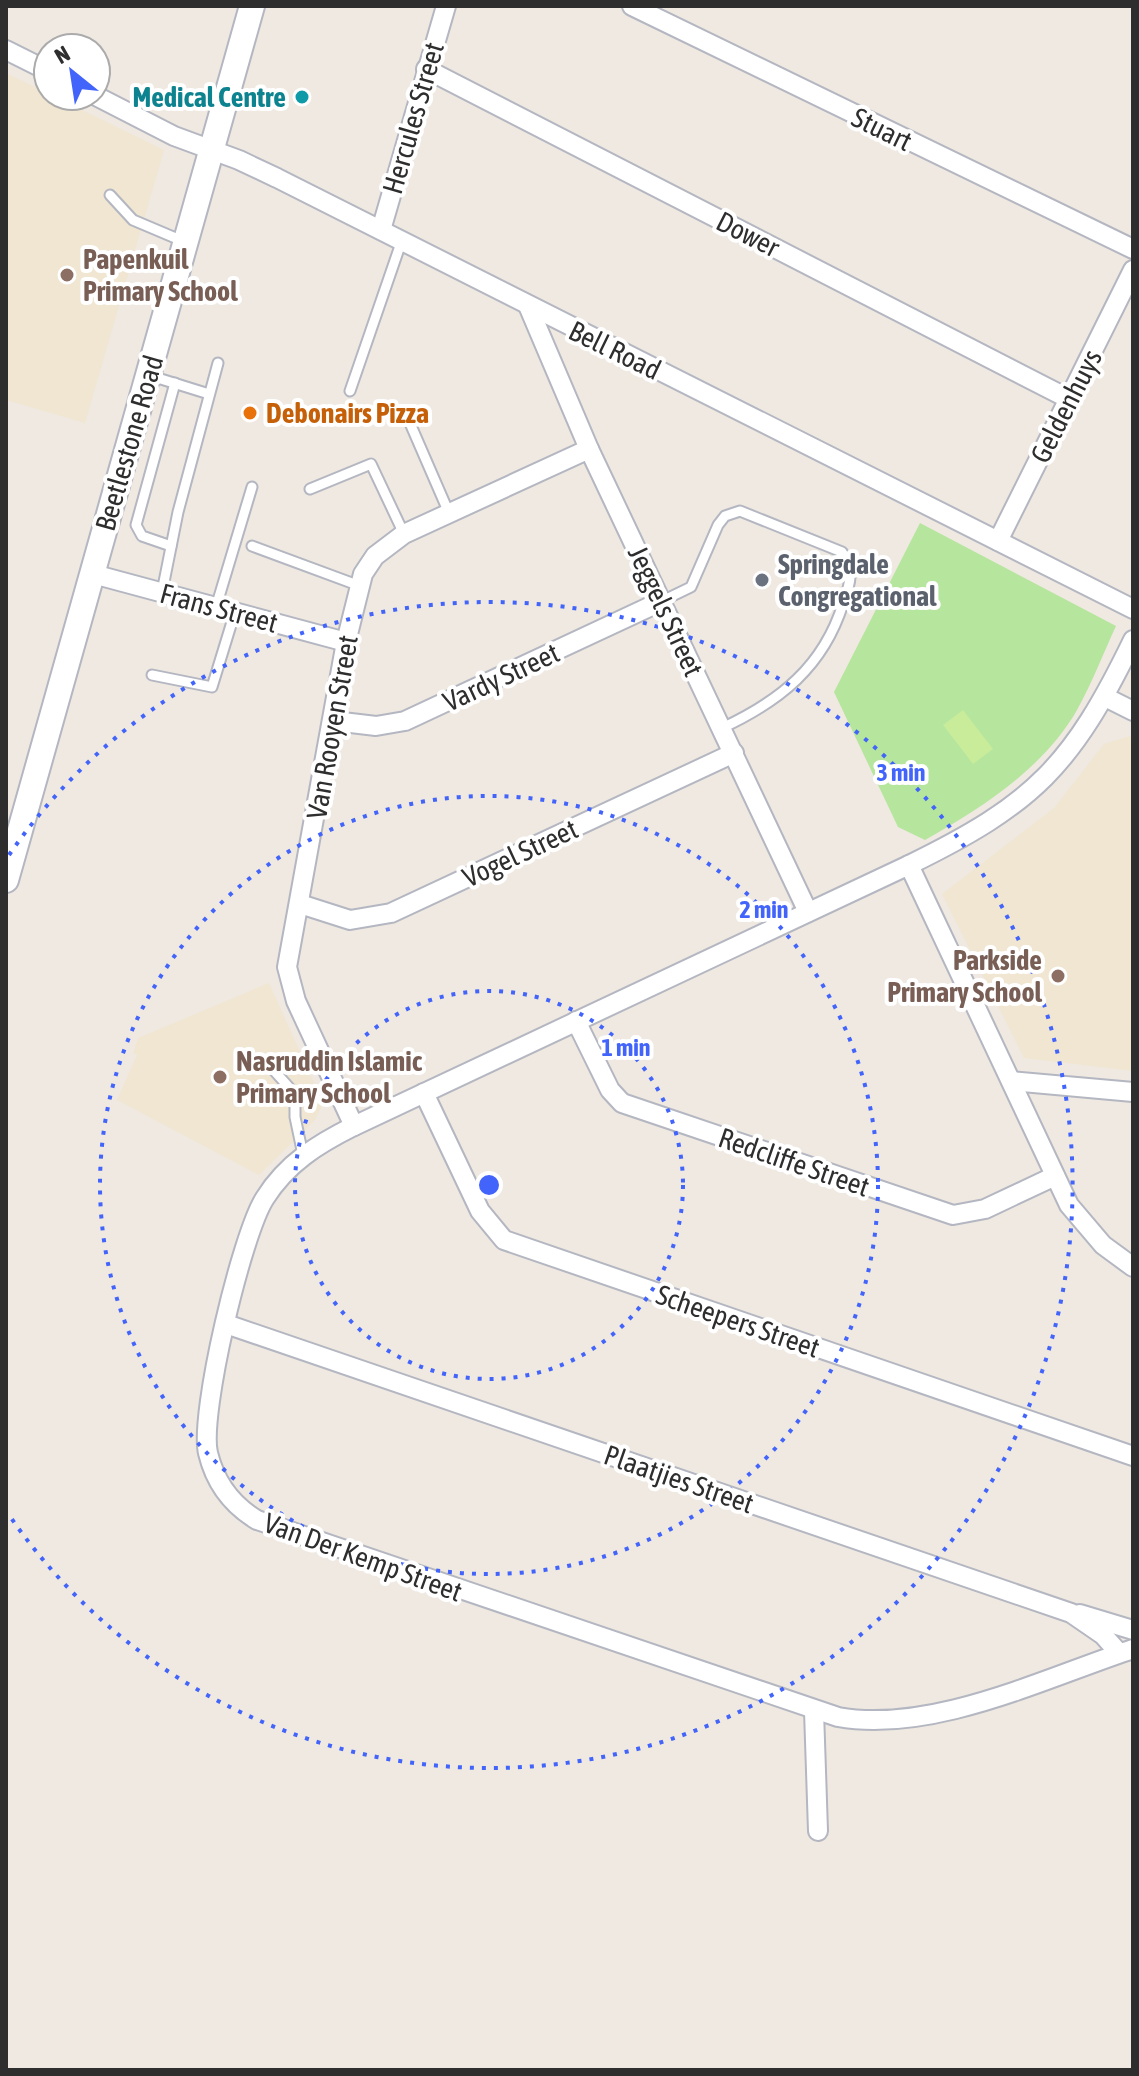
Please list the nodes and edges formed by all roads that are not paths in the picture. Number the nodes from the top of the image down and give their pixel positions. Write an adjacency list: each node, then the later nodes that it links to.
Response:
1 (252, 6): 8 (street, Beetlestone Road)
2 (446, 6): 6 (street, Hercules Street)
3 (632, 6): 13 (street, Stuart)
4 (6, 50): 5 (street)
5 (32, 63)
6 (426, 69): 10 (street, Hercules Street); 21 (street, Dower)
7 (112, 104): 8 (street, Bell Road)
8 (211, 149): 10 (street, Bell Road); 12 (street, Beetlestone Road)
9 (110, 195): 12 (lane)
10 (381, 230): 11 (street, Bell Road)
11 (402, 240): 15 (street, Bell Road); 19 (lane)
12 (185, 242): 17 (street, Beetlestone Road)
13 (1133, 249)
14 (1133, 270): 21 (street, Geldenhuys)
15 (529, 308): 23 (street, Jeggels Street); 28 (street, Bell Road)
16 (218, 363): 20 (lane)
17 (148, 375): 18 (lane); 31 (street, Beetlestone Road)
18 (175, 383): 20 (lane); 29 (lane)
19 (350, 391)
20 (209, 394): 29 (lane)
21 (1069, 399): 28 (street, Geldenhuys)
22 (406, 414): 26 (lane)
23 (589, 449): 26 (street, Van Rooyen Street); 34 (street, Jeggels Street)
24 (252, 487): 35 (lane)
25 (310, 489): 27 (lane)
26 (449, 513): 27 (street, Van Rooyen Street)
27 (404, 534): 32 (street, Van Rooyen Street)
28 (998, 541): 36 (street, Bell Road)
29 (171, 546): 33 (lane)
30 (252, 546): 32 (lane)
31 (93, 574): 33 (street, Frans Street); 47 (street, Beetlestone Road)
32 (360, 586): 39 (street, Van Rooyen Street)
33 (162, 592): 35 (street, Frans Street)
34 (662, 601): 43 (street, Vardy Street); 44 (street, Jeggels Street); 44 (lane)
35 (216, 607): 37 (street, Frans Street)
36 (1133, 609)
37 (235, 612): 39 (street, Frans Street); 40 (lane)
38 (1133, 640): 41 (street, Van Der Kemp Street)
39 (346, 642): 43 (street, Van Rooyen Street)
40 (152, 675)
41 (1105, 697): 42 (street); 46 (street, Van Der Kemp Street)
42 (1133, 711)
43 (334, 721): 48 (street, Van Rooyen Street)
44 (722, 728): 45 (street, Jeggels Street)
45 (734, 753): 48 (street, Vogel Street); 49 (street, Jeggels Street)
46 (909, 865): 49 (street, Van Der Kemp Street); 52 (street)
47 (6, 880)
48 (300, 904): 55 (street, Van Rooyen Street)
49 (808, 912): 50 (street, Van Der Kemp Street)
50 (576, 1021): 54 (street, Van Der Kemp Street); 57 (street, Redcliffe Street)
51 (269, 1065): 56 (lane)
52 (1011, 1081): 53 (street); 57 (street)
53 (1133, 1092)
54 (424, 1093): 55 (street, Van Der Kemp Street); 60 (street, Scheepers Street)
55 (354, 1126): 56 (street, Van Der Kemp Street)
56 (303, 1155): 59 (street, Van Der Kemp Street)
57 (1055, 1176): 58 (street)
58 (1133, 1267)
59 (226, 1324): 61 (street, Plaatjies Street); 64 (street, Van Der Kemp Street)
60 (1133, 1456)
61 (1073, 1615): 62 (street); 63 (street, Plaatjies Street)
62 (1133, 1630)
63 (1126, 1651): 64 (street, Van Der Kemp Street)
64 (814, 1711): 65 (street)
65 (818, 1831)

